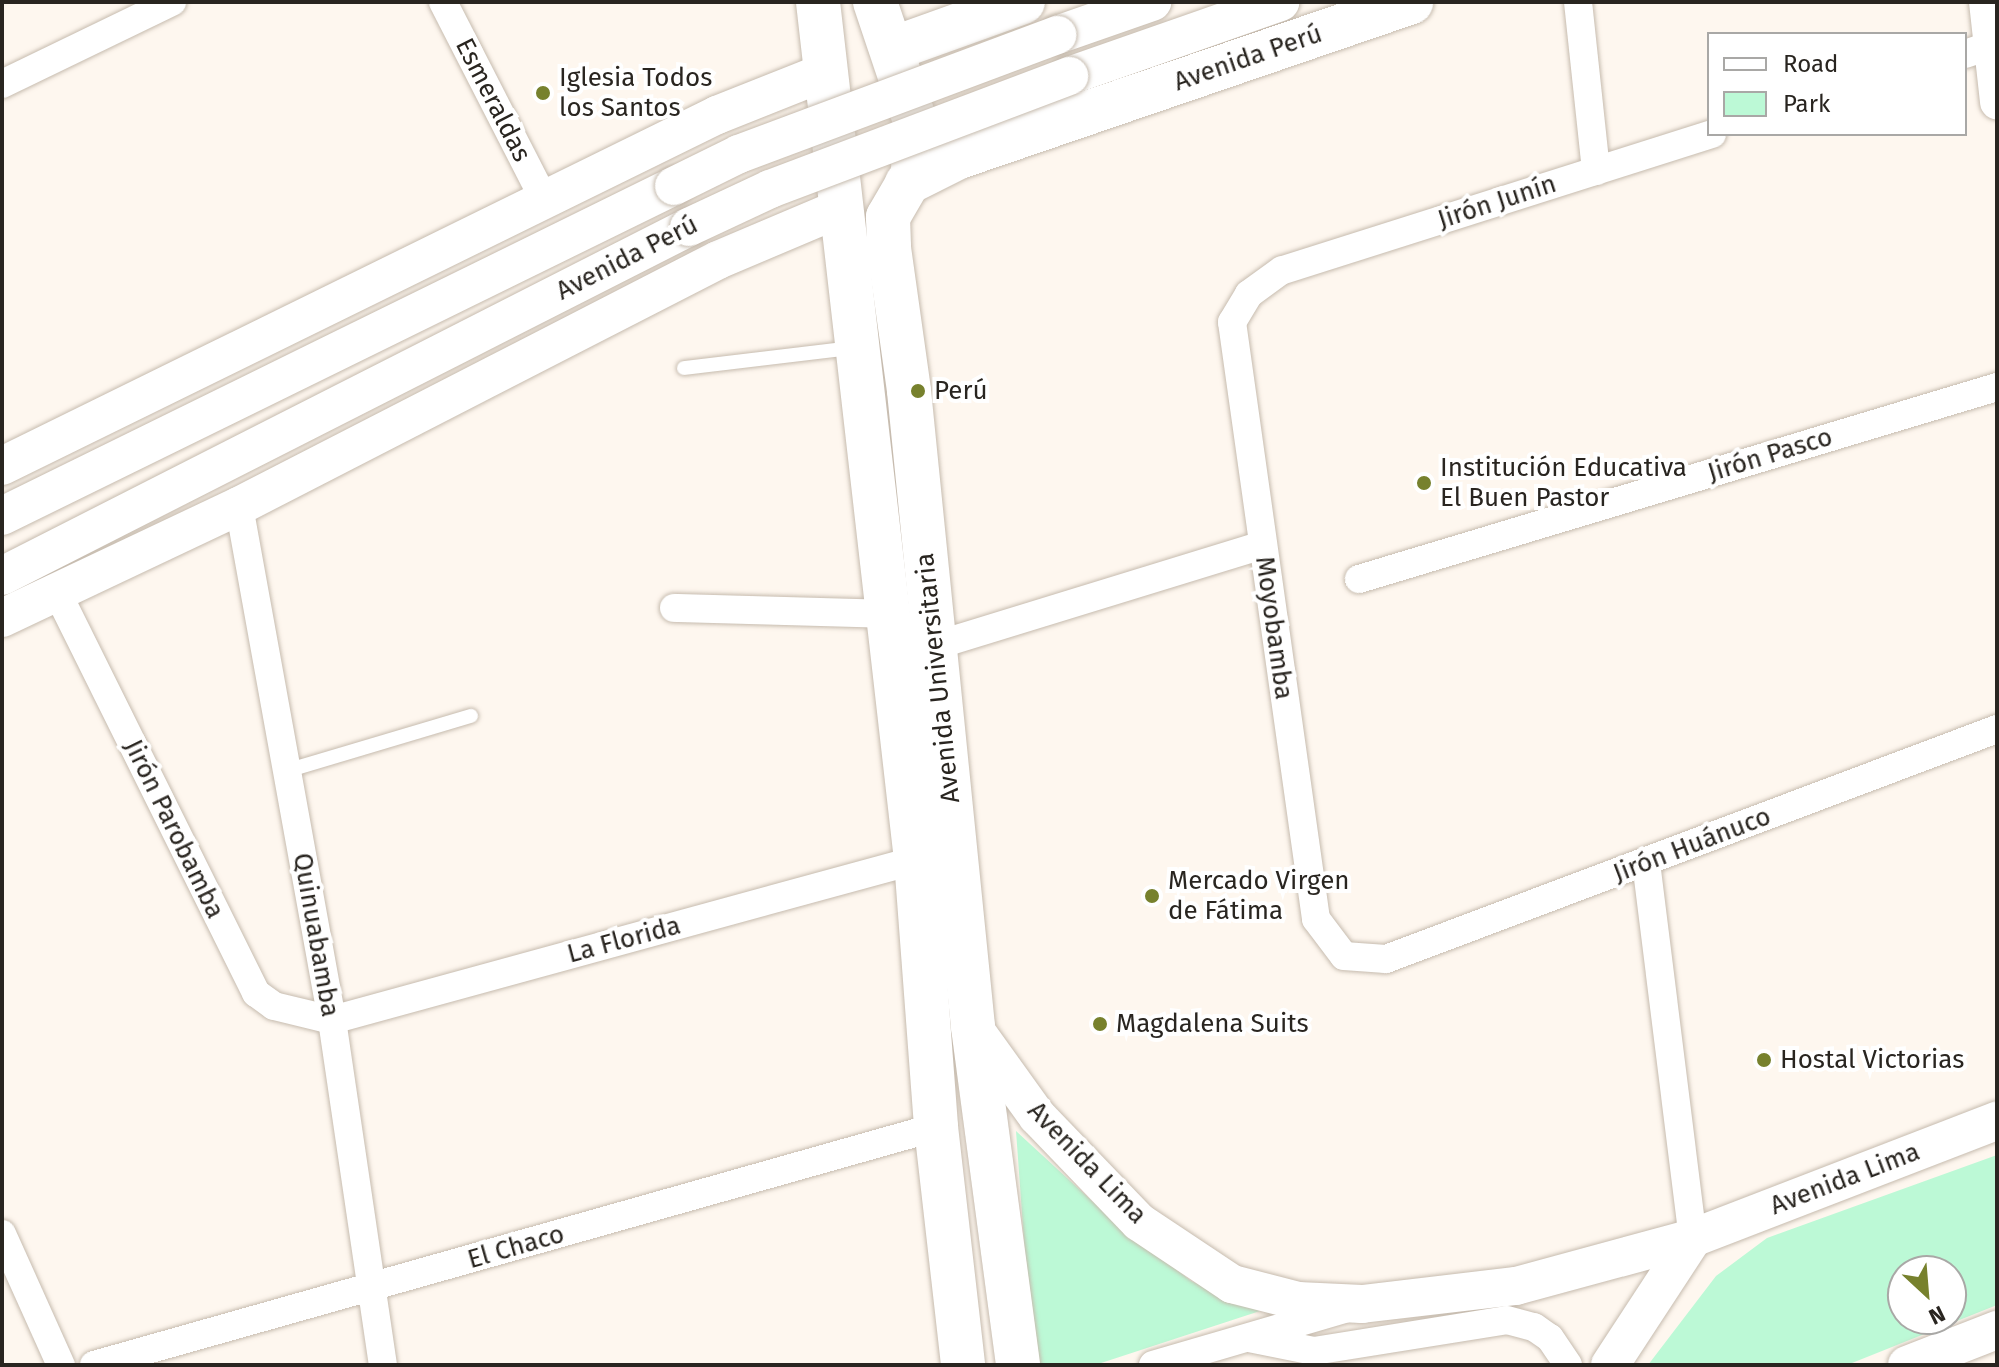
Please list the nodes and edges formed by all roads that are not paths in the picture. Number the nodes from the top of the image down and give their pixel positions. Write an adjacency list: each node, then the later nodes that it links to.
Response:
1 (172, 2): 14 (street)
2 (443, 2): 19 (street, Esmeraldas)
3 (818, 2): 13 (main road, Avenida Universitaria)
4 (875, 2): 12 (main road, Avenida Universitaria)
5 (1023, 2): 12 (main road)
6 (1152, 2): 27 (main road, Avenida Perú, bridge)
7 (1280, 2): 29 (main road, Avenida Perú, bridge)
8 (1411, 2): 18 (main road, Avenida Perú)
9 (1578, 2): 17 (street)
10 (1986, 2): 11 (street)
11 (1984, 48): 15 (street)
12 (892, 49): 18 (main road, Avenida Universitaria)
13 (825, 72): 19 (main road); 20 (main road, Avenida Universitaria)
14 (2, 84)
15 (1997, 102)
16 (1707, 136): 17 (street, Jirón Junín)
17 (1596, 171): 21 (street, Jirón Junín)
18 (907, 183): 35 (main road, Avenida Universitaria)
19 (544, 199): 25 (main road)
20 (841, 208): 22 (main road, Avenida Universitaria); 26 (main road, Avenida Perú)
21 (1282, 270): 28 (street, Moyobamba)
22 (856, 348): 23 (lane); 33 (main road, Avenida Universitaria)
23 (684, 368)
24 (1997, 387): 30 (street, Jirón Pasco)
25 (2, 466)
26 (239, 506): 31 (main road, Avenida Perú); 38 (street, Quinuabamba)
27 (2, 516)
28 (1262, 545): 35 (street); 41 (street, Moyobamba)
29 (2, 576)
30 (1359, 579)
31 (57, 592): 34 (main road, Avenida Perú); 42 (street, Jirón Parobamba)
32 (674, 608): 33 (street)
33 (887, 614): 39 (main road, Avenida Universitaria)
34 (2, 618)
35 (934, 646): 43 (main road, Avenida Universitaria)
36 (471, 716): 38 (lane)
37 (1997, 729): 40 (street, Jirón Huánuco)
38 (286, 771): 42 (street, Quinuabamba)
39 (916, 860): 42 (street, La Florida); 45 (main road, Avenida Universitaria)
40 (1646, 862): 41 (street, Jirón Huánuco); 46 (street)
41 (1386, 959)
42 (332, 1020): 48 (street, Quinuabamba)
43 (973, 1027): 49 (main road, Avenida Lima); 56 (main road, Avenida Universitaria)
44 (1997, 1121): 46 (main road, Avenida Lima)
45 (936, 1127): 48 (street, El Chaco); 55 (main road, Avenida Universitaria)
46 (1693, 1238): 49 (main road, Avenida Lima); 59 (main road)
47 (4, 1242): 52 (street)
48 (372, 1288): 53 (street, El Chaco); 54 (street, Quinuabamba)
49 (1362, 1304): 51 (street, Avenida Lima)
50 (1997, 1330): 60 (main road)
51 (1249, 1338): 57 (street, Avenida Lima); 58 (street, Avenida Lima)
52 (61, 1365)
53 (94, 1365)
54 (383, 1365)
55 (963, 1365)
56 (1018, 1365)
57 (1153, 1365)
58 (1568, 1365)
59 (1610, 1365)
60 (1907, 1365)

